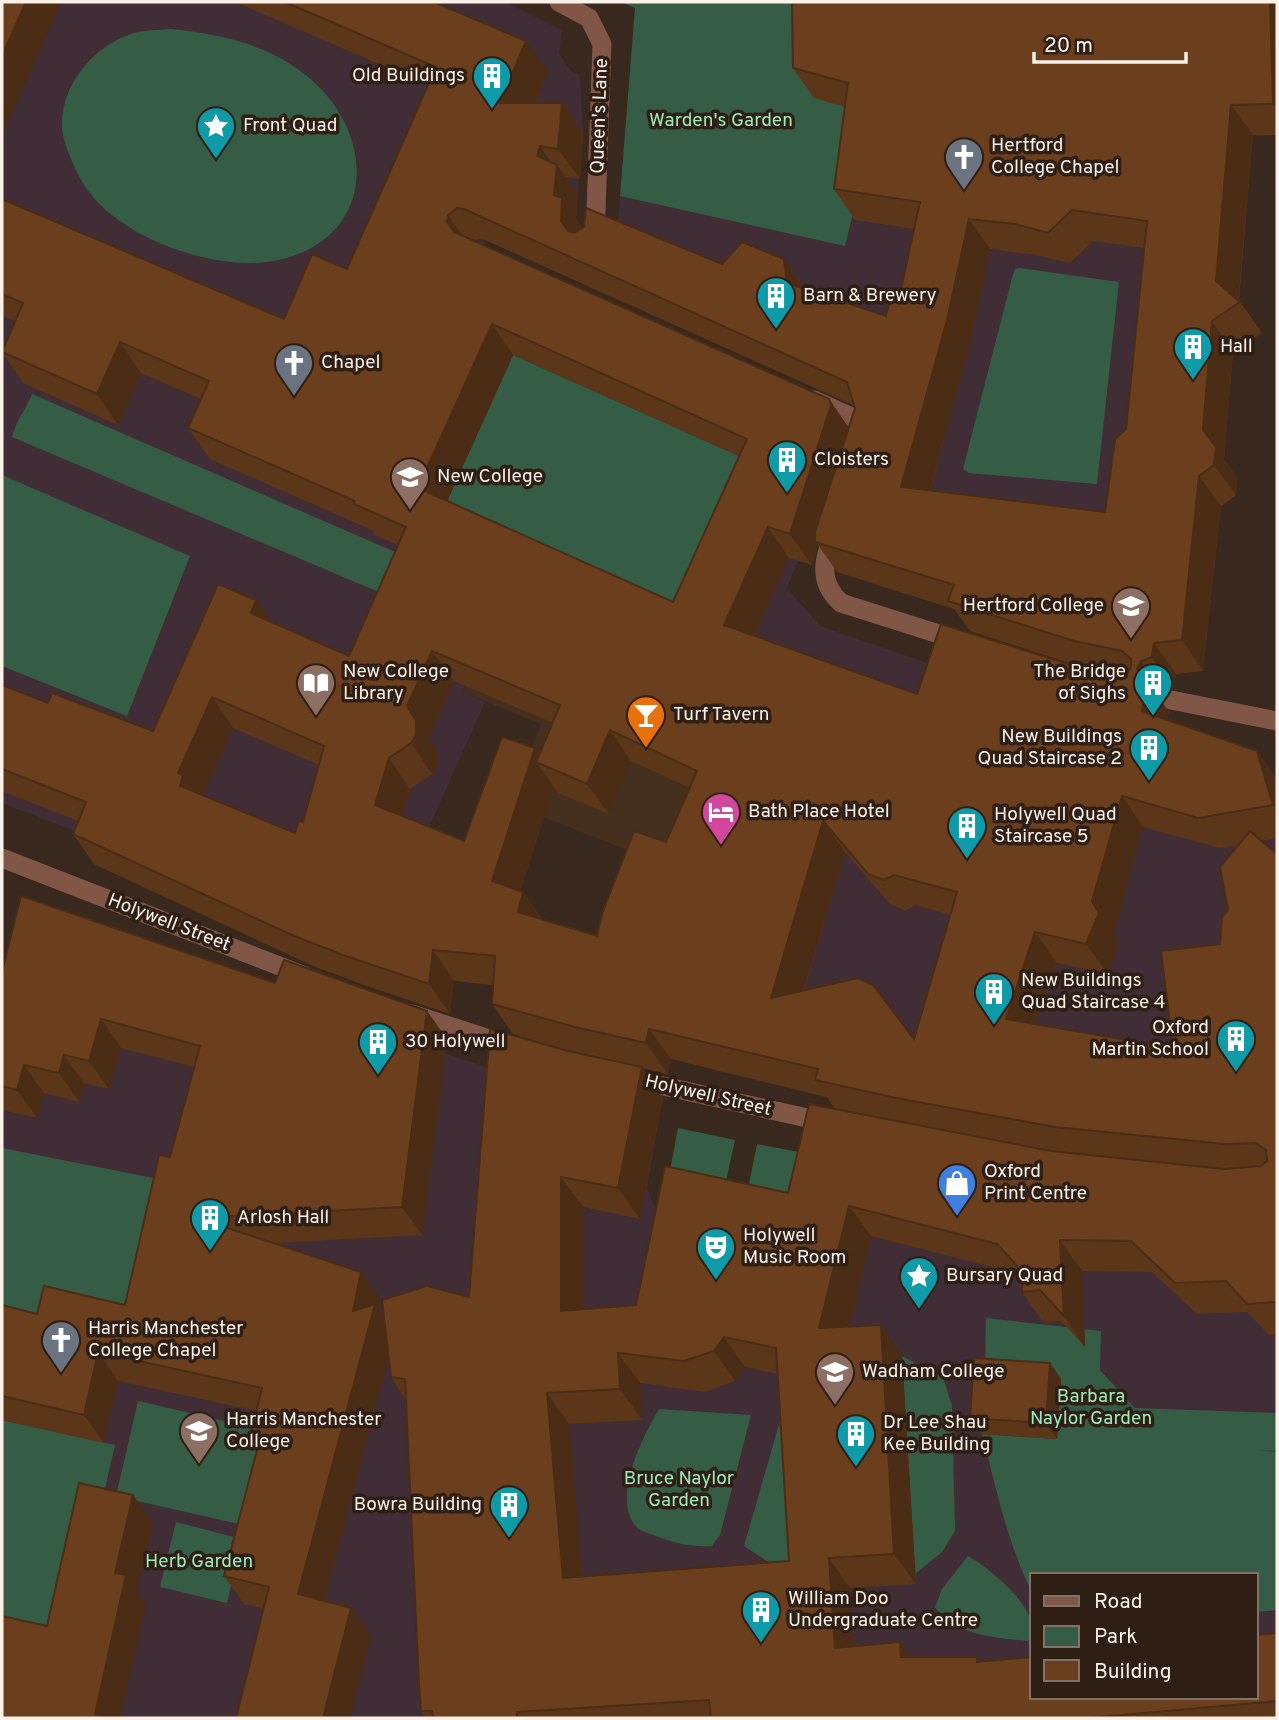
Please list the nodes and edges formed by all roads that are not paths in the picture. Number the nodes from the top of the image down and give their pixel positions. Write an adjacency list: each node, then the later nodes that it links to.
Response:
1 (559, 2): 2 (street, Queen's Lane)
2 (595, 251)
3 (796, 392): 4 (street)
4 (857, 460)
5 (841, 510): 6 (street)
6 (973, 645)
7 (1171, 700): 8 (street)
8 (1277, 721)
9 (2, 858): 10 (street, Holywell Street)
10 (322, 982)
11 (397, 1009): 12 (street)
12 (531, 1052)
13 (604, 1072): 14 (street, Holywell Street)
14 (849, 1127)

